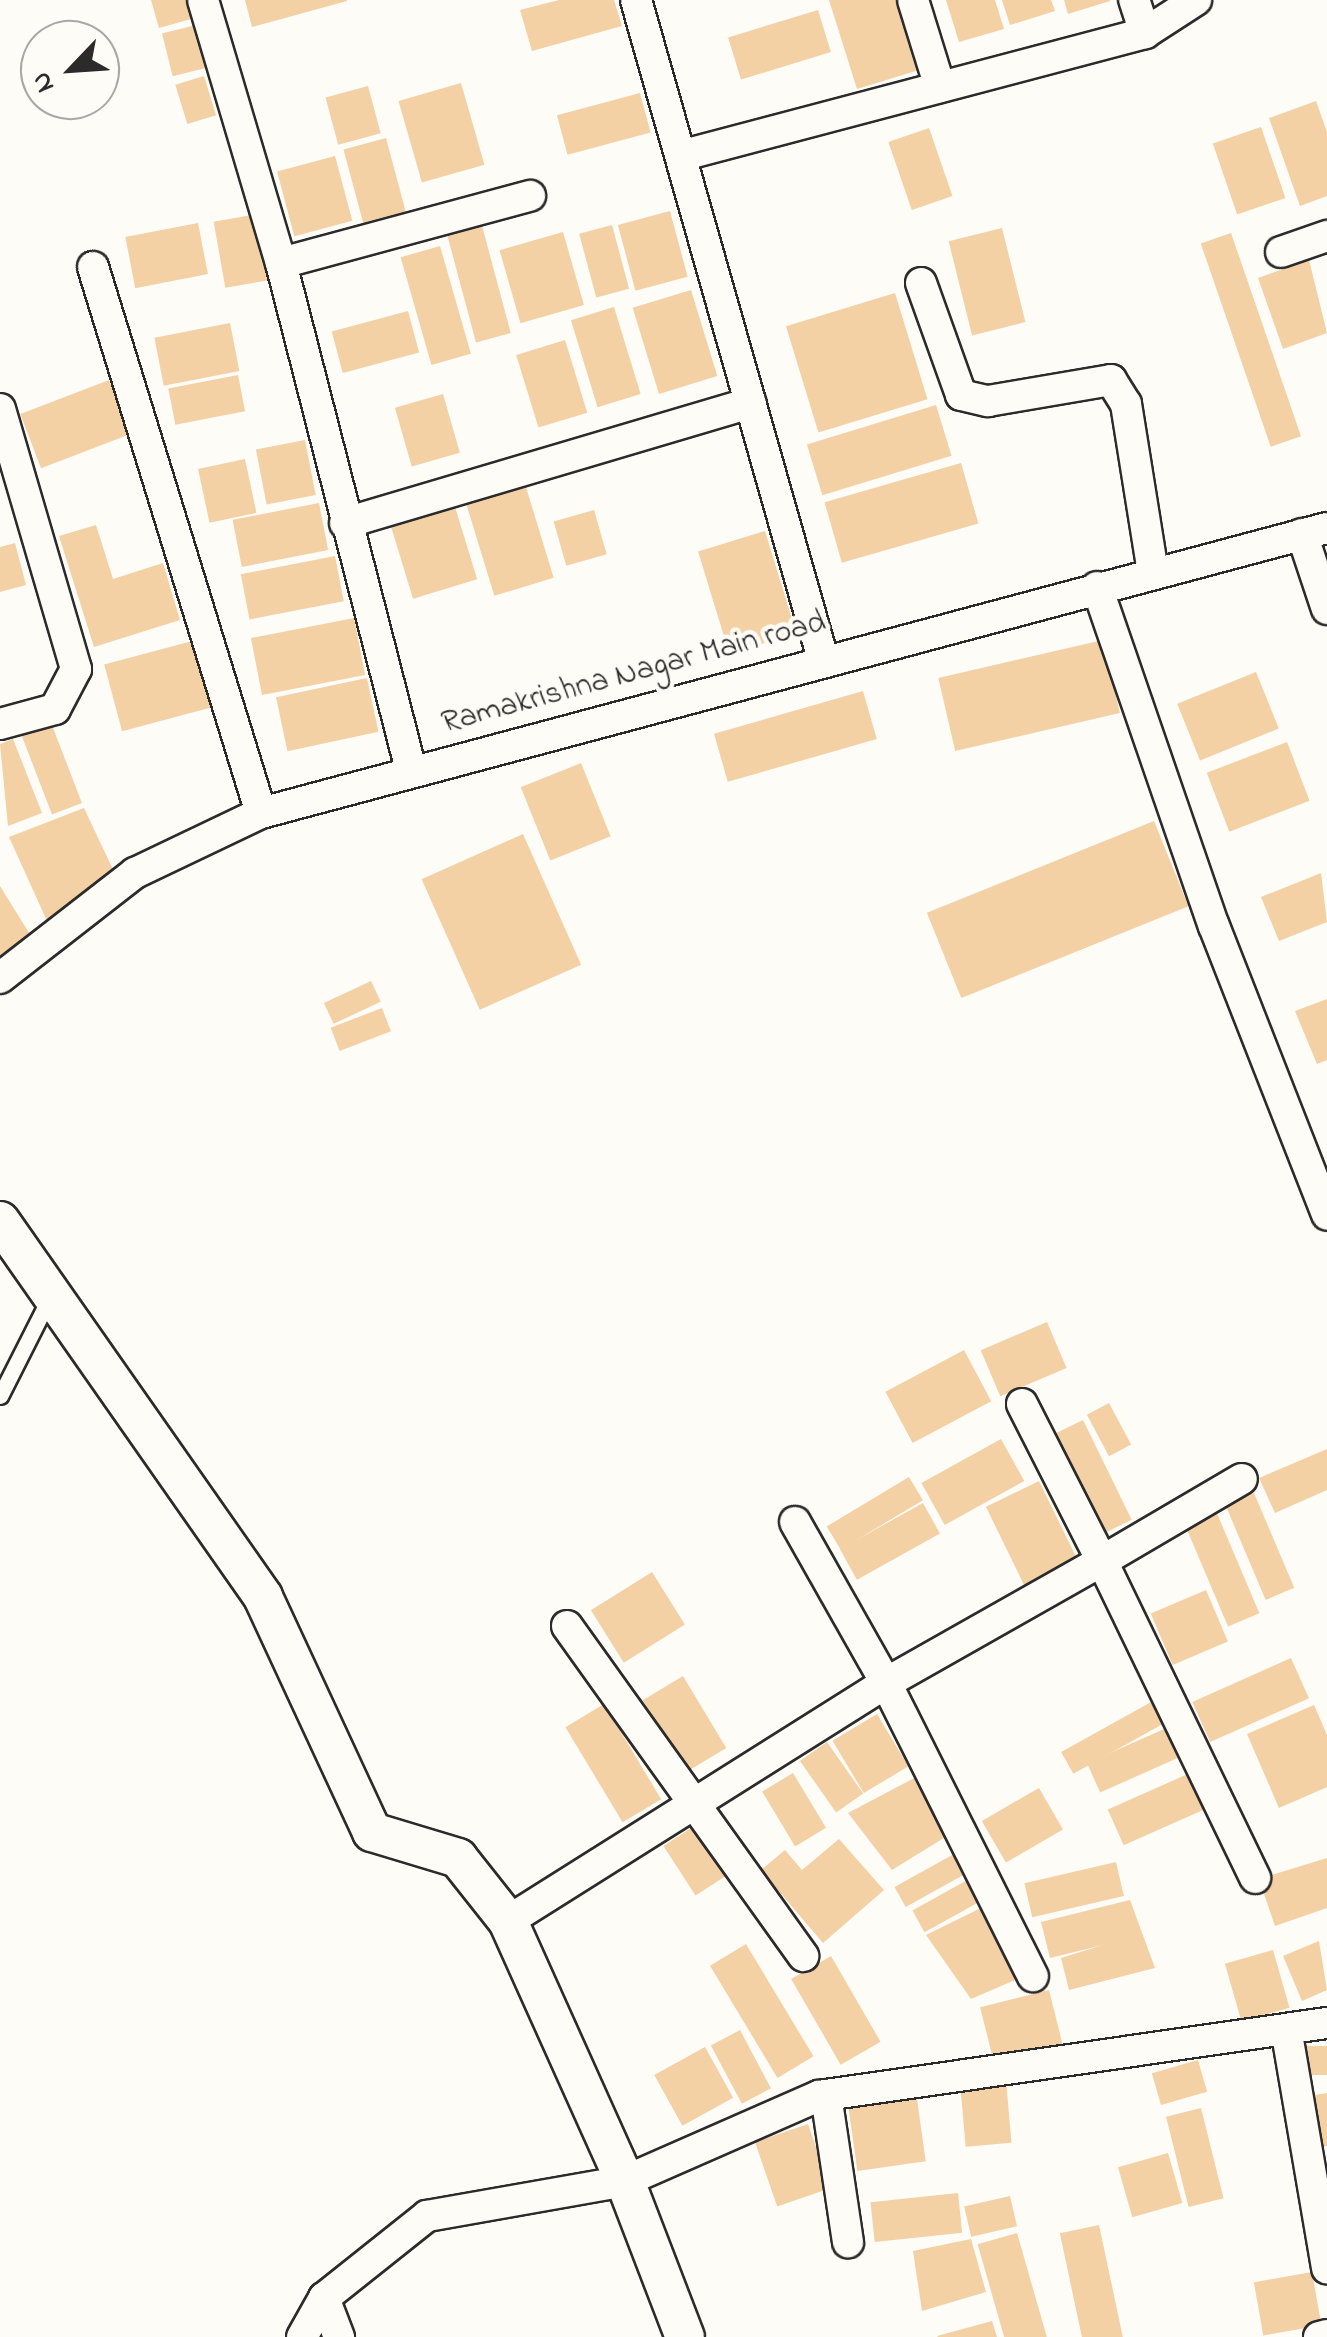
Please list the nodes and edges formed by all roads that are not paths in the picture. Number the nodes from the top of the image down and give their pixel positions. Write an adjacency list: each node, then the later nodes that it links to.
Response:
1 (204, 0): 12 (street)
2 (636, 0): 8 (street)
3 (913, 0): 7 (street)
4 (1134, 0): 6 (street)
5 (1196, 0): 6 (street)
6 (1145, 33): 7 (street)
7 (940, 88): 8 (street)
8 (684, 155): 15 (street)
9 (530, 196): 12 (street)
10 (1327, 236): 11 (street)
11 (1281, 252)
12 (281, 263): 17 (street)
13 (93, 267): 25 (street)
14 (921, 283): 19 (street)
15 (751, 402): 17 (street); 22 (street)
16 (0, 409): 23 (street)
17 (345, 522): 24 (street)
18 (1314, 531): 19 (street, Ramakrishna Nagar Main road); 21 (street)
19 (1152, 573): 20 (street, Ramakrishna Nagar Main road)
20 (1097, 587): 22 (street, Ramakrishna Nagar Main road); 27 (street)
21 (1327, 609)
22 (823, 659): 24 (street, Ramakrishna Nagar Main road)
23 (0, 724)
24 (411, 770): 25 (street, Ramakrishna Nagar Main road)
25 (261, 813): 26 (street, Ramakrishna Nagar Main road)
26 (0, 978)
27 (1327, 1215)
28 (0, 1221): 29 (street)
29 (51, 1295): 30 (lane); 39 (street)
30 (0, 1396)
31 (1022, 1404): 34 (street)
32 (1242, 1479): 34 (street)
33 (795, 1522): 36 (street)
34 (1102, 1561): 36 (street); 38 (street)
35 (566, 1626): 37 (street)
36 (886, 1683): 37 (street); 41 (street)
37 (696, 1802): 39 (street); 40 (street)
38 (1255, 1878)
39 (508, 1921): 45 (street)
40 (803, 1956)
41 (1033, 1976)
42 (1327, 2023): 43 (street)
43 (1286, 2034): 44 (street); 47 (street)
44 (826, 2096): 45 (street); 46 (street)
45 (626, 2181): 48 (street); 52 (street)
46 (848, 2242)
47 (1327, 2269)
48 (324, 2298): 50 (street); 51 (street)
49 (1327, 2335): 53 (street)
50 (302, 2337)
51 (340, 2337)
52 (685, 2337)
53 (1319, 2337)

